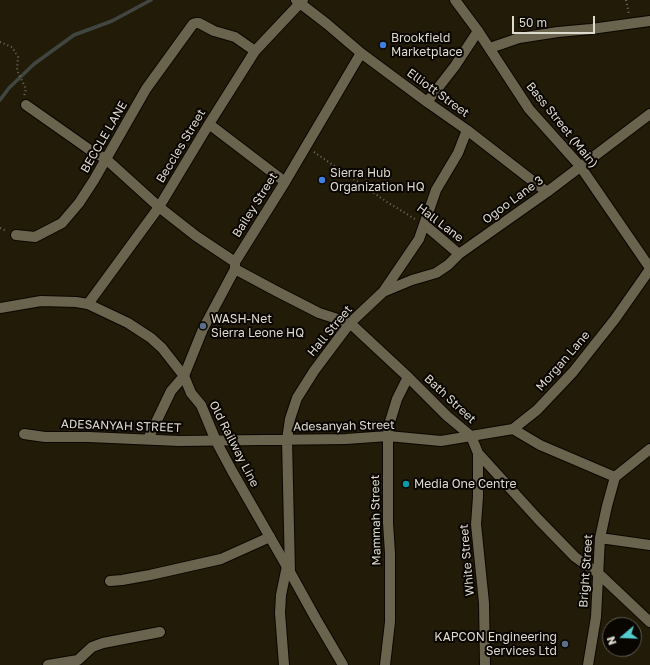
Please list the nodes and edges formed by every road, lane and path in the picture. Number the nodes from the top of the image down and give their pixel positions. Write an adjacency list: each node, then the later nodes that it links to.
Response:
1 (455, 0): 6 (street, Bass Street (Main))
2 (626, 0): 5 (path)
3 (299, 1): 9 (street, Beccles Street); 10 (street, Elliott Street)
4 (650, 21): 5 (street)
5 (632, 23): 8 (street)
6 (478, 30): 8 (street, Bass Street (Main)); 11 (street)
7 (0, 42): 12 (path)
8 (490, 48): 18 (street, Bass Street (Main))
9 (255, 51): 14 (street, Beccles Street); 17 (street, BECCLE LANE)
10 (361, 53): 11 (street, Elliott Street); 16 (street, Bailey Street)
11 (427, 102): 15 (street, Elliott Street)
12 (26, 105): 17 (street, Bath Street)
13 (650, 114): 18 (street, Ogoo Lane 3)
14 (209, 124): 19 (street); 21 (street, Beccles Street)
15 (467, 130): 20 (street, Elliott Street); 22 (street, Hall Street)
16 (306, 146): 19 (street, Bailey Street); 22 (path, Hall Lane)
17 (106, 159): 21 (street, Bath Street); 23 (street, BECCLE LANE)
18 (580, 166): 20 (street, Ogoo Lane 3); 26 (street, Bass Street (Main))
19 (285, 182): 25 (street, Bailey Street)
20 (547, 192): 24 (street, Ogoo Lane 3)
21 (159, 207): 25 (street, Bath Street); 28 (street, Beccles Street)
22 (425, 225): 24 (street, Hall Lane); 27 (street, Hall Street)
23 (16, 235)
24 (459, 254): 27 (street, Ogoo Lane 3)
25 (235, 266): 30 (street, Bath Street); 31 (street, Bailey Street)
26 (650, 268): 33 (street, Morgan Lane)
27 (383, 292): 30 (street, Hall Street)
28 (88, 304): 29 (street, Old Railway Line); 31 (street, Old Railway Line)
29 (0, 308)
30 (350, 323): 32 (street, Bath Street); 38 (street, Hall Street)
31 (184, 376): 37 (street, Bailey Street); 39 (street, Old Railway Line)
32 (408, 377): 35 (street, Mammah Street); 36 (street, Bath Street)
33 (513, 429): 36 (street, Morgan Lane); 42 (street)
34 (24, 434): 37 (street, ADESANYAH STREET)
35 (388, 436): 36 (street, Adesanyah Street); 38 (street, Adesanyah Street); 54 (street, Mammah Street)
36 (471, 436): 41 (street, Bath Street)
37 (148, 439): 39 (street, ADESANYAH STREET)
38 (287, 440): 39 (street, Adesanyah Street); 46 (street, Hall Street)
39 (216, 441): 43 (street, Old Railway Line)
40 (650, 449): 42 (street)
41 (478, 453): 47 (street, Bath Street); 55 (street, White Street)
42 (615, 477): 44 (street, Bright Street)
43 (270, 537): 46 (street, Old Railway Line); 48 (street)
44 (600, 538): 45 (street); 47 (street, Bright Street)
45 (650, 545)
46 (289, 569): 52 (street); 53 (street, Old Railway Line)
47 (599, 574): 49 (street, Bath Street); 56 (street, Bright Street)
48 (110, 581)
49 (650, 622)
50 (160, 632): 51 (street)
51 (48, 665)
52 (284, 665)
53 (343, 665)
54 (385, 665)
55 (484, 665)
56 (588, 665)

